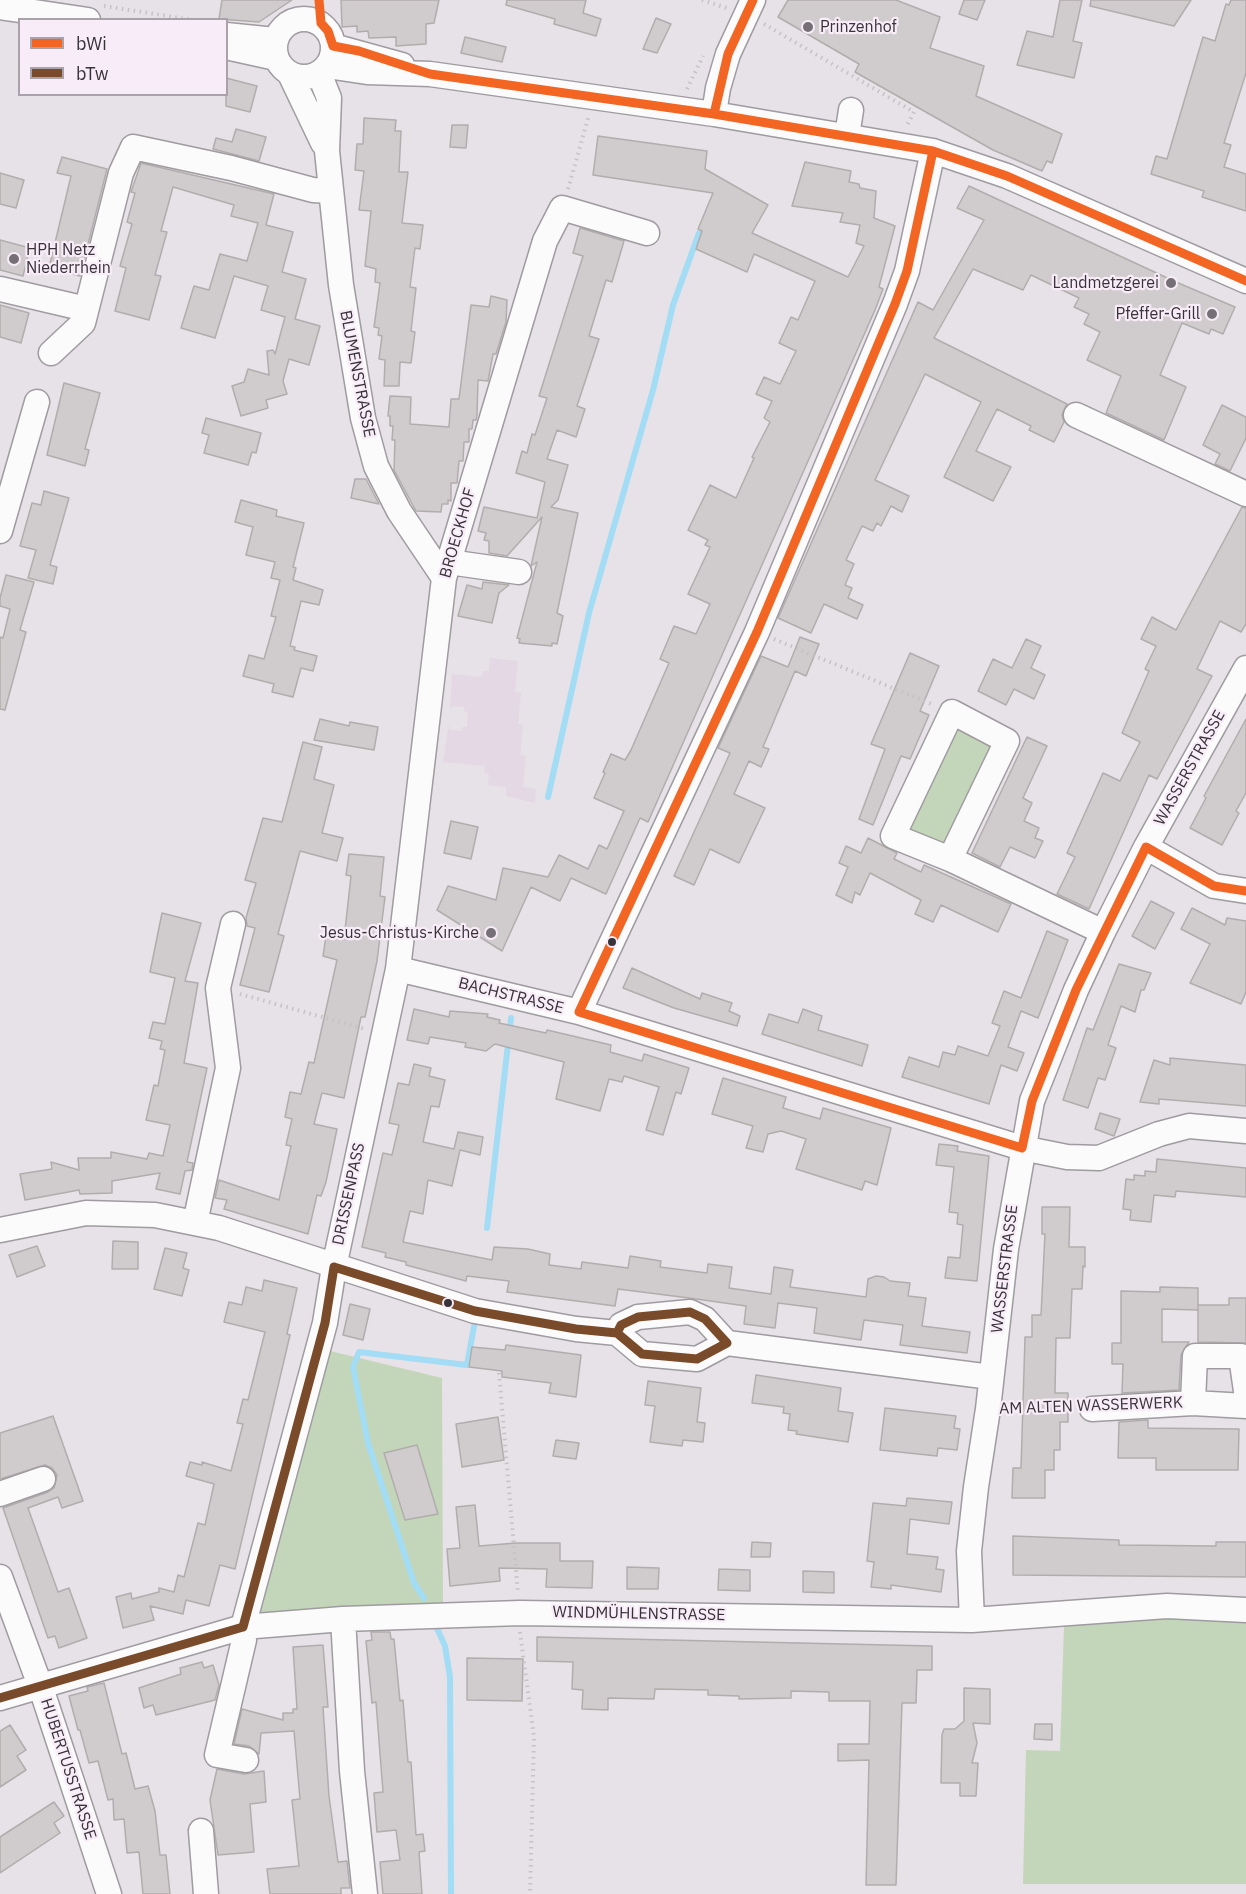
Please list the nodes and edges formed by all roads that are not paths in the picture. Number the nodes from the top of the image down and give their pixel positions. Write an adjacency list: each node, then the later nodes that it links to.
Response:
1 (0, 7): 4 (street)
2 (749, 7): 13 (street)
3 (309, 11): 7 (street); 8 (street)
4 (91, 12)
5 (228, 36): 7 (street)
6 (228, 47): 7 (street)
7 (281, 57): 8 (street); 15 (street, BLUMENSTRASSE)
8 (327, 61): 9 (street); 10 (street); 11 (street, BLUMENSTRASSE)
9 (367, 72): 10 (street); 11 (street)
10 (430, 74): 13 (street)
11 (329, 98): 15 (street, BLUMENSTRASSE)
12 (851, 110): 14 (street)
13 (714, 114): 14 (street)
14 (848, 136): 16 (street)
15 (327, 151): 17 (street, BLUMENSTRASSE)
16 (933, 151): 19 (street); 36 (street)
17 (331, 190): 21 (street); 27 (street, BLUMENSTRASSE)
18 (646, 233): 27 (street, BROECKHOF)
19 (1246, 281)
20 (0, 288): 21 (street)
21 (86, 309): 22 (street)
22 (51, 353)
23 (37, 402): 26 (street)
24 (1076, 415): 25 (street)
25 (1246, 494)
26 (1, 524)
27 (446, 570): 28 (street); 35 (street, BROECKHOF)
28 (519, 572)
29 (1246, 668): 30 (street, WASSERSTRASSE)
30 (1146, 847): 32 (street); 34 (street, WASSERSTRASSE)
31 (950, 859): 31 (street); 34 (street)
32 (1246, 891)
33 (232, 924): 39 (street)
34 (1103, 932): 38 (street, WASSERSTRASSE)
35 (398, 969): 36 (street, BACHSTRASSE); 41 (street, DRISSENPASS)
36 (579, 1012): 38 (street, BACHSTRASSE)
37 (1246, 1131): 38 (street, BACHSTRASSE)
38 (1022, 1148): 44 (street, WASSERSTRASSE)
39 (195, 1222): 40 (street); 41 (street)
40 (0, 1230)
41 (334, 1267): 42 (street); 55 (street, DRISSENPASS)
42 (617, 1333): 43 (street); 43 (street)
43 (727, 1343): 44 (street)
44 (991, 1377): 54 (street, WASSERSTRASSE)
45 (1246, 1391): 46 (street, AM ALTEN WASSERWERK)
46 (1193, 1403): 47 (street, AM ALTEN WASSERWERK); 48 (street, AM ALTEN WASSERWERK)
47 (1246, 1406)
48 (1092, 1409)
49 (43, 1479): 50 (street)
50 (0, 1494)
51 (0, 1577): 56 (street, HUBERTUSSTRASSE)
52 (1246, 1610): 54 (street, WINDMÜHLENSTRASSE)
53 (343, 1619): 54 (street, WINDMÜHLENSTRASSE); 55 (street, WINDMÜHLENSTRASSE); 62 (street)
54 (972, 1620)
55 (243, 1627): 56 (street, WINDMÜHLENSTRASSE); 58 (street, DRISSENPASS)
56 (41, 1688): 57 (street, WINDMÜHLENSTRASSE); 60 (street, HUBERTUSSTRASSE)
57 (0, 1698)
58 (246, 1760)
59 (201, 1832): 61 (street)
60 (109, 1894)
61 (206, 1894)
62 (365, 1894)

